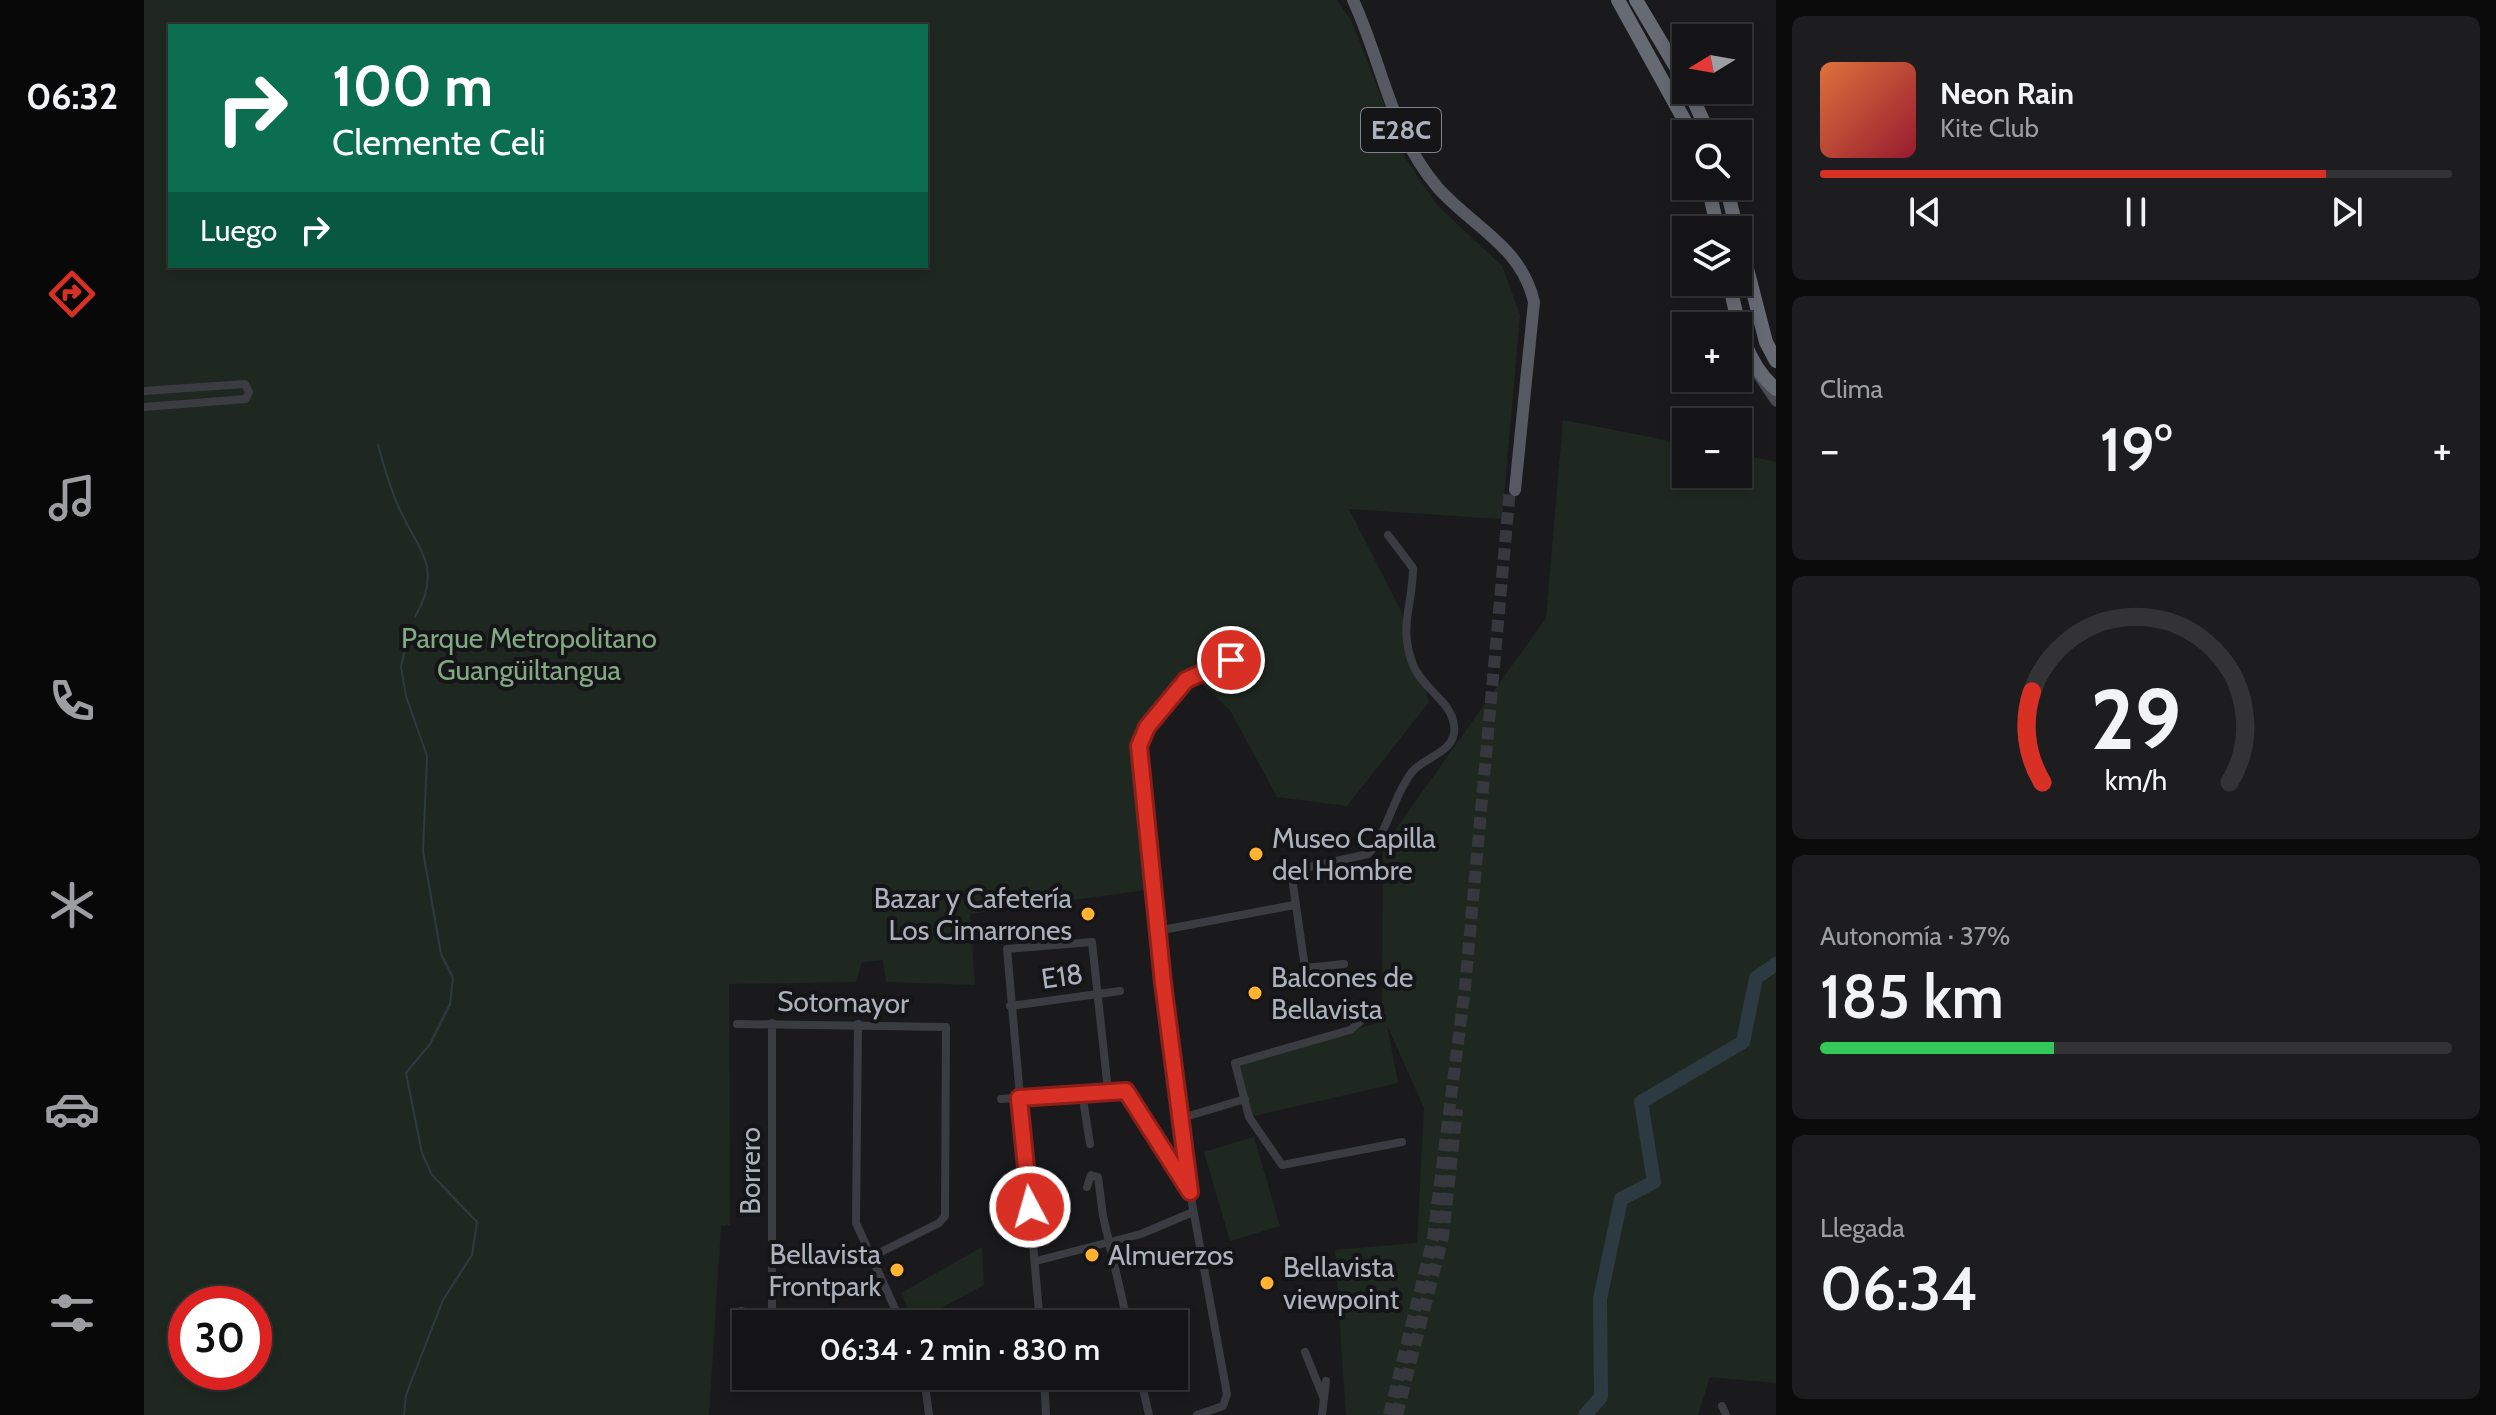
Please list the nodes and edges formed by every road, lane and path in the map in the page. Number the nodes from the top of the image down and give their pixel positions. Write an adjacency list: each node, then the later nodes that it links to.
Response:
1 (1353, 0): 14 (main road, E28C)
2 (1618, 0): 5 (highway)
3 (1636, 0): 4 (highway)
4 (1672, 60)
5 (1684, 120)
6 (1752, 289): 8 (highway)
7 (1732, 296): 9 (highway)
8 (1776, 361)
9 (1753, 364): 10 (highway); 12 (street)
10 (1776, 389)
11 (144, 391): 13 (street)
12 (1776, 401)
13 (144, 407)
14 (1513, 490)
15 (1388, 535): 17 (street)
16 (1231, 660): 18 (street)
17 (1294, 905): 18 (street); 19 (street)
18 (1157, 931): 32 (street)
19 (1344, 964)
20 (1120, 991): 21 (street, E18)
21 (1099, 994): 22 (street, E18); 22 (street); 27 (street)
22 (1010, 1006): 29 (street)
23 (1360, 1022): 31 (street)
24 (772, 1023): 25 (street, Sotomayor); 26 (street, Sotomayor); 41 (street, Borrero)
25 (737, 1024)
26 (858, 1024): 39 (street); 39 (street, Sotomayor)
27 (1108, 1091): 28 (street); 36 (street)
28 (1082, 1093): 29 (street); 34 (street)
29 (1019, 1098): 30 (street); 40 (street)
30 (1001, 1099)
31 (1245, 1099): 32 (street); 33 (street)
32 (1182, 1118): 36 (street)
33 (1402, 1142)
34 (1090, 1144)
35 (1087, 1187): 38 (street)
36 (1190, 1192): 37 (street)
37 (1193, 1212): 38 (street); 54 (street)
38 (1110, 1242): 40 (street); 44 (street)
39 (869, 1258): 42 (street)
40 (1036, 1261): 43 (street)
41 (772, 1310)
42 (895, 1310)
43 (1039, 1310)
44 (1125, 1310)
45 (1305, 1352): 50 (street)
46 (1326, 1381): 50 (street)
47 (926, 1390): 51 (street)
48 (1045, 1390): 52 (street)
49 (1143, 1390): 53 (street)
50 (1324, 1399): 55 (street)
51 (929, 1415)
52 (1046, 1415)
53 (1149, 1415)
54 (1197, 1415)
55 (1322, 1415)

